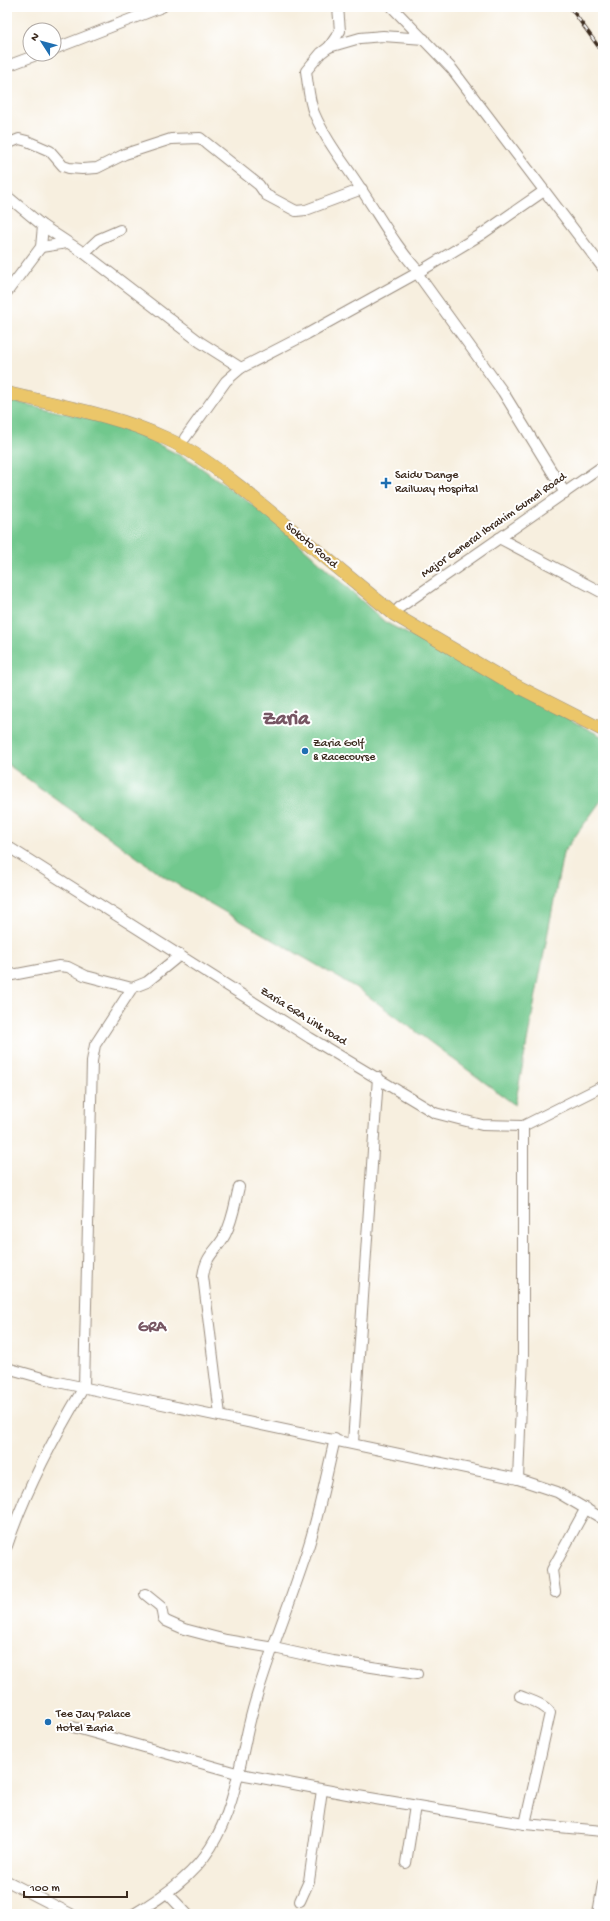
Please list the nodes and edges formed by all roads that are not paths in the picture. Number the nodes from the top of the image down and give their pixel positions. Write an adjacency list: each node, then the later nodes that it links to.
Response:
1 (338, 7): 6 (street)
2 (392, 7): 4 (street)
3 (157, 8): 5 (street)
4 (424, 39): 6 (street); 11 (street)
5 (62, 45)
6 (329, 47): 10 (street)
7 (22, 60): 8 (street)
8 (7, 66)
9 (7, 144): 10 (street)
10 (362, 189): 18 (street)
11 (544, 191): 19 (street); 20 (street)
12 (7, 196): 13 (street)
13 (43, 226): 15 (street); 16 (street)
14 (120, 230): 17 (street)
15 (67, 243): 16 (street); 17 (street)
16 (41, 247): 22 (street)
17 (84, 253): 23 (street)
18 (407, 258): 20 (street); 21 (street)
19 (603, 268)
20 (418, 272): 21 (street); 28 (street)
21 (405, 279): 23 (street)
22 (7, 292)
23 (241, 368): 26 (street)
24 (7, 385): 26 (main road, Sokoto Road)
25 (7, 393): 33 (main road, Sokoto Road)
26 (184, 438): 31 (main road, Sokoto Road)
27 (603, 466): 28 (street, Major General Ibrahim Gumel Road)
28 (565, 492): 29 (street, Major General Ibrahim Gumel Road)
29 (499, 538): 30 (street); 31 (street, Major General Ibrahim Gumel Road)
30 (603, 593)
31 (399, 608): 32 (main road, Sokoto Road)
32 (603, 721)
33 (603, 730)
34 (7, 846): 35 (street, Zaria GRA Link road)
35 (180, 955): 37 (street); 38 (street, Zaria GRA Link road)
36 (7, 976): 37 (street)
37 (132, 988): 43 (street)
38 (378, 1077): 40 (street, Zaria GRA Link road); 46 (street)
39 (603, 1086): 40 (street, Zaria GRA Link road)
40 (523, 1126): 47 (street)
41 (239, 1187): 44 (street)
42 (7, 1368): 43 (street)
43 (84, 1387): 44 (street); 50 (street)
44 (220, 1415): 45 (street)
45 (335, 1439): 46 (street); 53 (street)
46 (353, 1443): 47 (street)
47 (518, 1479): 48 (street)
48 (586, 1508): 49 (street); 51 (street)
49 (603, 1519)
50 (7, 1546)
51 (555, 1592)
52 (145, 1594): 53 (street)
53 (274, 1648): 54 (street); 57 (street)
54 (417, 1674)
55 (520, 1696): 60 (street)
56 (73, 1727): 57 (street)
57 (240, 1774): 58 (street); 65 (street)
58 (322, 1790): 59 (street); 66 (street)
59 (415, 1806): 60 (street); 62 (street)
60 (525, 1824): 61 (street)
61 (603, 1831)
62 (406, 1863)
63 (7, 1881): 67 (street)
64 (603, 1883): 70 (street)
65 (167, 1893): 68 (street); 69 (street)
66 (300, 1901)
67 (71, 1914)
68 (134, 1914)
69 (187, 1914)
70 (598, 1914)

